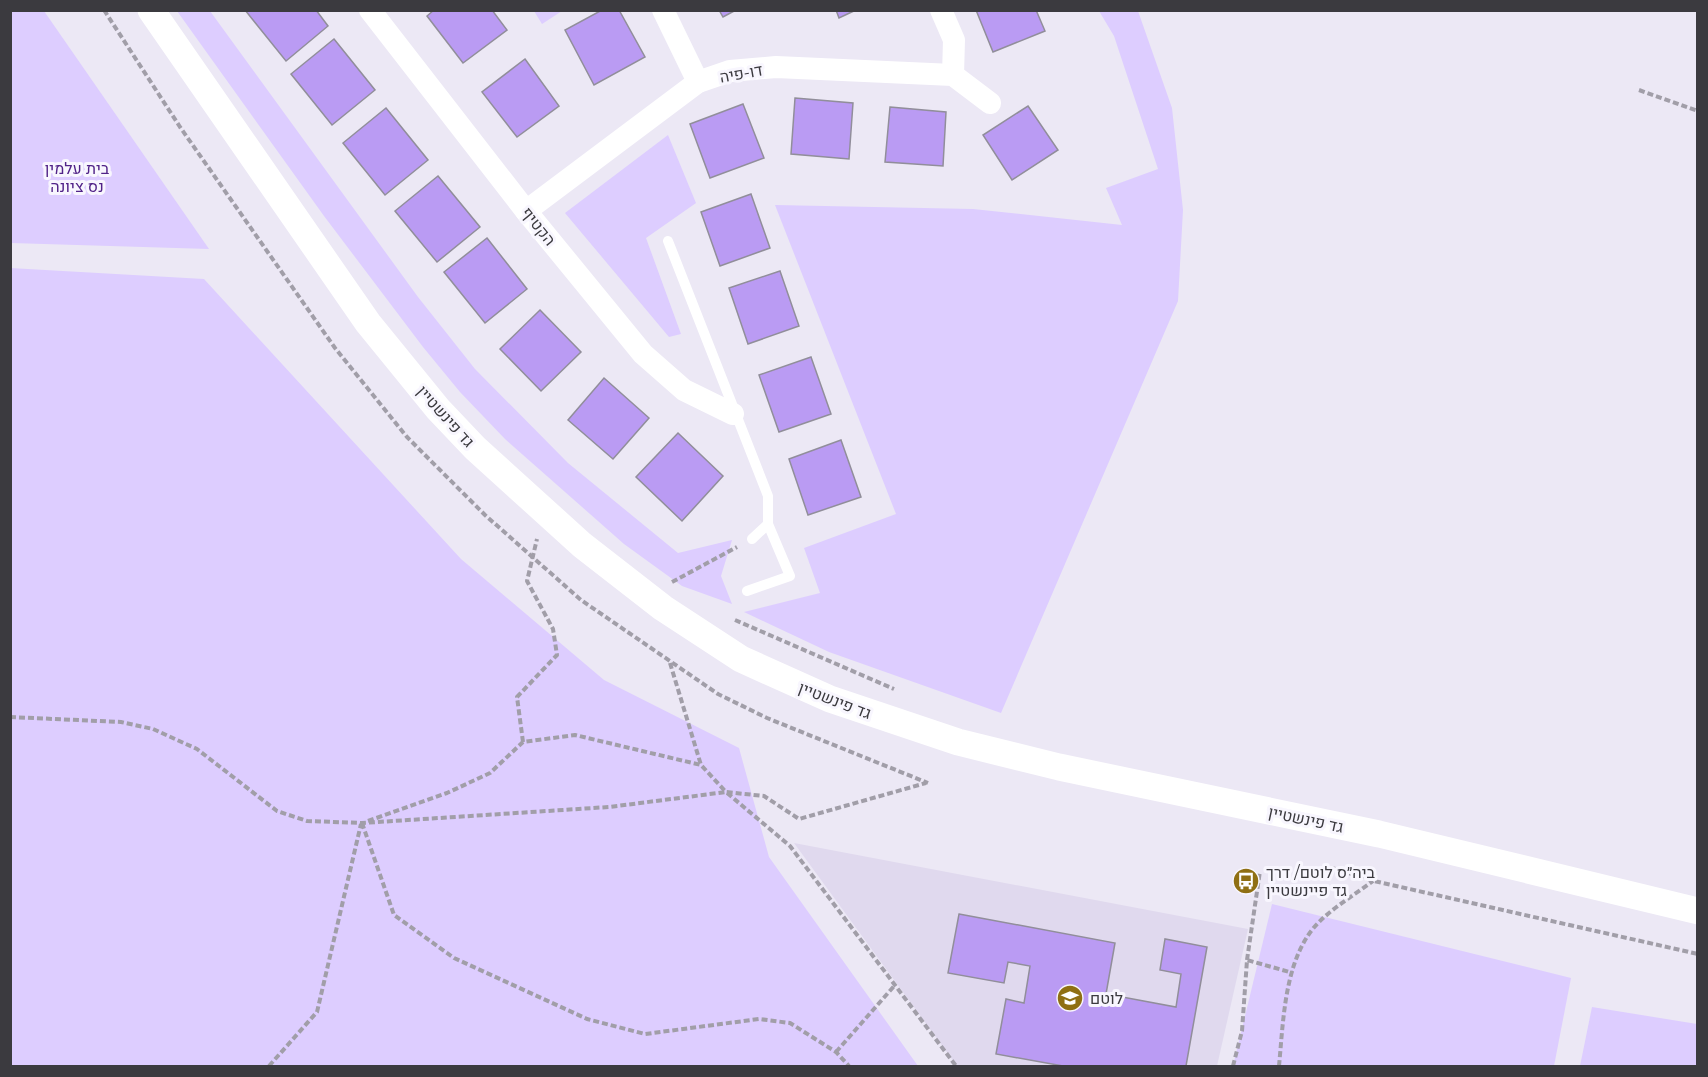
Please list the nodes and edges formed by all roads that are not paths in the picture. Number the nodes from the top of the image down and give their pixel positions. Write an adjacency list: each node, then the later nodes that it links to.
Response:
1 (132, 10): 8 (street, גד פינשטיין)
2 (151, 10): 8 (street, גד פינשטיין)
3 (370, 10): 10 (street, הקטיף)
4 (663, 10): 7 (street)
5 (941, 10): 6 (street)
6 (954, 75): 7 (street, דו-פיה); 9 (street)
7 (698, 82): 10 (street, דו-פיה)
8 (213, 103): 16 (street, גד פינשטיין)
9 (990, 103)
10 (526, 211): 12 (street, הקטיף)
11 (668, 241): 12 (lane)
12 (733, 414): 13 (lane)
13 (768, 524): 14 (lane); 15 (lane)
14 (752, 539)
15 (747, 591)
16 (1694, 911)

